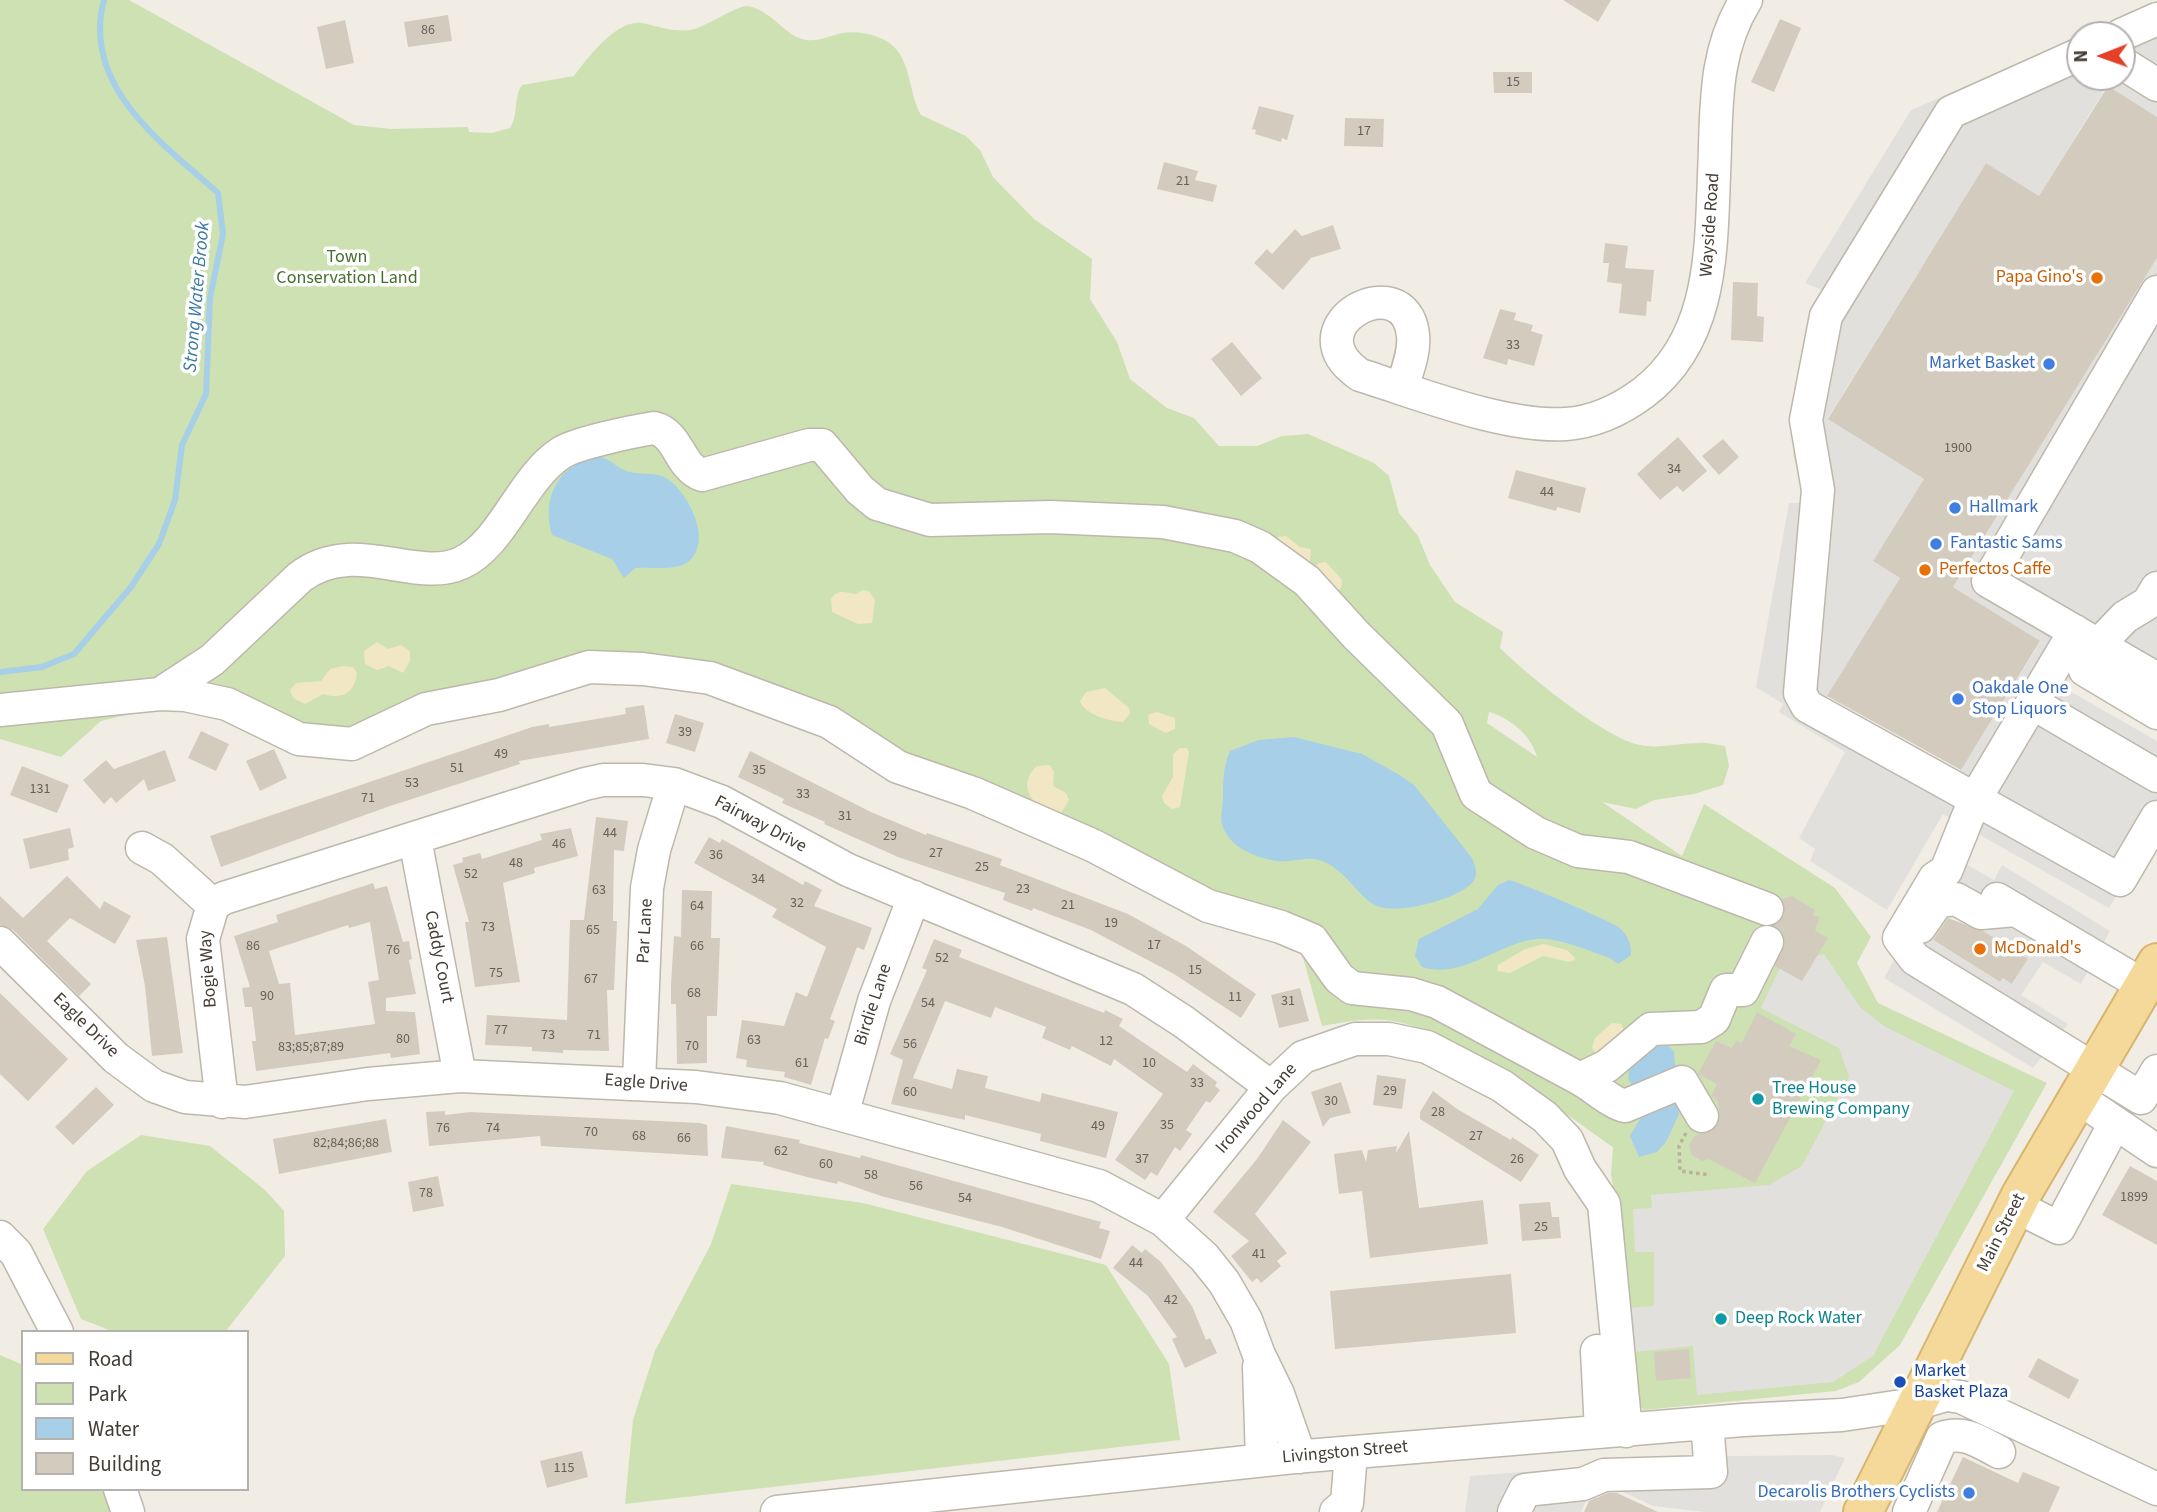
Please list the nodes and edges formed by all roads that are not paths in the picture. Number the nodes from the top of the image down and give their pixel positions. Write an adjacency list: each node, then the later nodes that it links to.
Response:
1 (1746, 0): 10 (street, Wayside Road)
2 (2157, 19): 3 (street)
3 (2136, 28)
4 (2066, 60): 20 (street)
5 (2136, 72): 7 (street)
6 (2136, 85): 8 (street)
7 (2157, 85)
8 (2157, 98)
9 (2157, 292): 12 (street)
10 (1402, 387)
11 (2157, 588): 12 (street)
12 (2087, 638): 13 (street); 15 (street); 17 (street)
13 (2157, 679)
14 (160, 694): 16 (street); 27 (street); 35 (street)
15 (2034, 704): 18 (street); 20 (street)
16 (0, 710)
17 (2157, 713)
18 (2157, 776)
19 (674, 784): 22 (street, Fairway Drive); 25 (street, Fairway Drive); 36 (street, Par Lane)
20 (1975, 799): 21 (street); 24 (street)
21 (2157, 817)
22 (415, 839): 26 (street, Fairway Drive); 34 (street, Caddy Court)
23 (152, 853): 26 (street, Bogie Way)
24 (1946, 871): 28 (street); 32 (street)
25 (914, 897): 38 (street, Fairway Drive); 41 (street, Birdie Lane)
26 (213, 905): 39 (street, Bogie Way)
27 (1767, 909)
28 (2016, 910): 31 (street); 32 (street)
29 (1767, 942): 35 (street)
30 (0, 943): 39 (street, Eagle Drive)
31 (2150, 974): 37 (main road, Main Street)
32 (2013, 1019): 37 (street)
33 (2157, 1071): 37 (street)
34 (460, 1076): 36 (street, Eagle Drive); 39 (street, Eagle Drive)
35 (1580, 1079): 40 (street)
36 (639, 1082): 41 (street, Eagle Drive)
37 (2085, 1083): 42 (street); 44 (main road, Main Street)
38 (1271, 1087): 45 (street, Ironwood Lane); 51 (street, Ironwood Lane)
39 (222, 1102)
40 (1700, 1114)
41 (842, 1115): 45 (street, Eagle Drive)
42 (2115, 1123): 43 (street); 44 (street)
43 (2157, 1152)
44 (2015, 1206): 49 (main road, Main Street)
45 (1163, 1220): 48 (street, Eagle Drive)
46 (0, 1237): 47 (street)
47 (56, 1330)
48 (1259, 1355): 54 (street, Eagle Drive); 55 (street, Eagle Drive)
49 (1914, 1404): 50 (street, Livingston Street); 56 (street, Livingston Street); 63 (main road, Main Street)
50 (1707, 1423): 51 (street, Livingston Street); 62 (street)
51 (1614, 1431): 53 (street, Livingston Street)
52 (1999, 1452): 64 (street)
53 (1351, 1453): 54 (street, Livingston Street); 61 (street)
54 (1300, 1457): 55 (street, Livingston Street)
55 (1262, 1460): 58 (street, Livingston Street)
56 (2157, 1489)
57 (121, 1491): 59 (street)
58 (940, 1503): 60 (street, Livingston Street)
59 (128, 1512)
60 (777, 1512)
61 (1336, 1512)
62 (1514, 1512)
63 (1863, 1512)
64 (1909, 1512)

